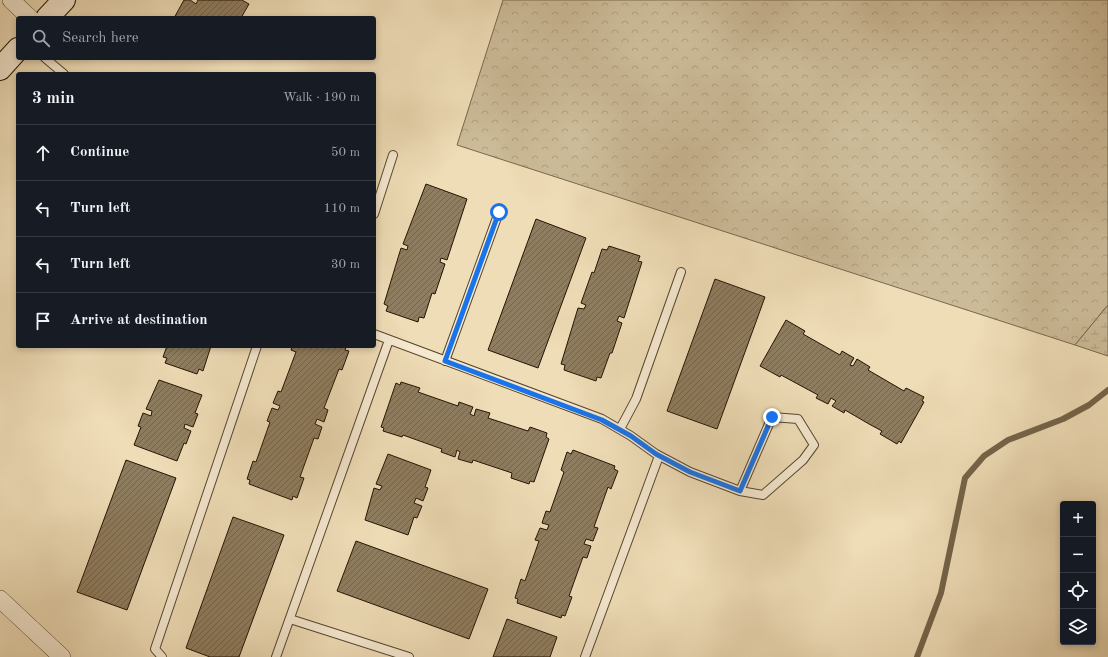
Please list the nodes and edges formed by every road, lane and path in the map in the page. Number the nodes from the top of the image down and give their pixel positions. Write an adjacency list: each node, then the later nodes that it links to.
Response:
1 (11, 0): 3 (street)
2 (64, 0): 4 (street)
3 (28, 16)
4 (49, 16)
5 (16, 51): 7 (street)
6 (47, 60): 8 (lane)
7 (0, 68)
8 (62, 72)
9 (393, 155): 10 (lane)
10 (376, 208)
11 (499, 212): 16 (lane)
12 (681, 272): 17 (lane)
13 (376, 335): 14 (lane)
14 (389, 340): 16 (lane); 21 (lane)
15 (256, 348): 23 (lane)
16 (445, 361): 17 (lane)
17 (620, 429): 18 (lane)
18 (659, 456): 19 (lane); 26 (lane)
19 (740, 491): 19 (lane)
20 (0, 599): 22 (street)
21 (290, 618): 24 (lane); 25 (lane)
22 (62, 657)
23 (162, 657)
24 (276, 657)
25 (409, 657)
26 (585, 657)

